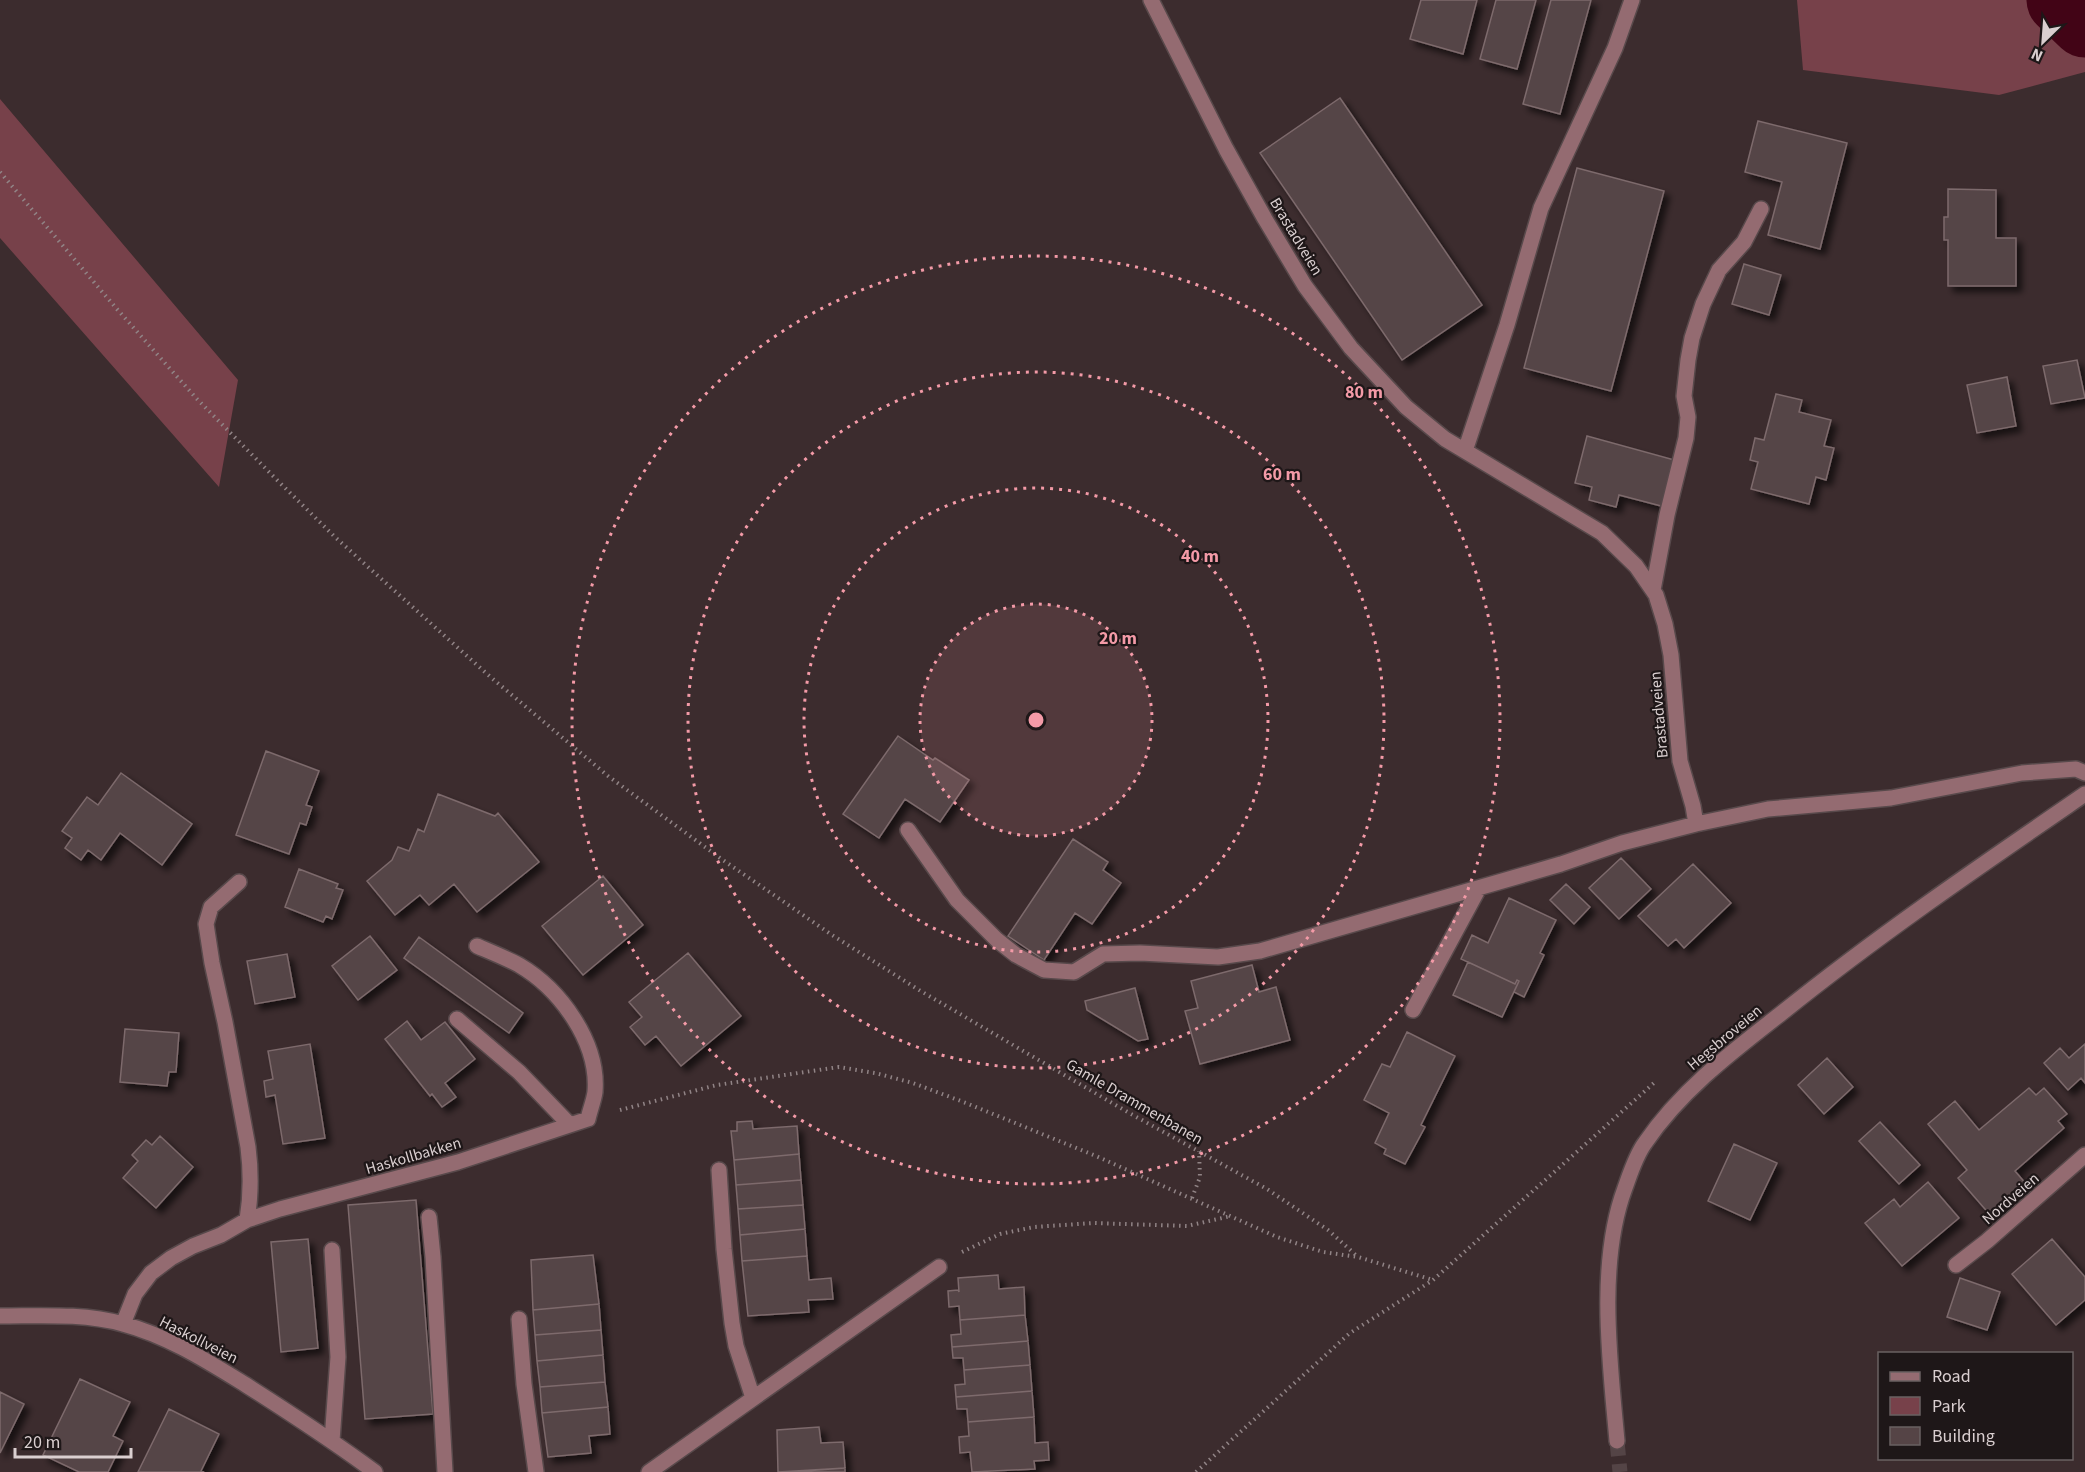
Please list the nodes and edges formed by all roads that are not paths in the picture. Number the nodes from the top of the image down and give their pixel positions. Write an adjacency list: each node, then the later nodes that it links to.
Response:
1 (1151, 0): 4 (street, Brastadveien)
2 (1632, 0): 4 (street)
3 (1761, 209): 5 (street)
4 (1465, 451): 5 (street, Brastadveien)
5 (1653, 590): 8 (street, Brastadveien)
6 (2085, 773): 8 (street)
7 (2085, 794): 28 (street, Hegsbroveien)
8 (1696, 824): 11 (street)
9 (908, 830): 11 (street)
10 (239, 882): 19 (street)
11 (1479, 888): 13 (street)
12 (477, 946): 15 (street, Haskollbakken)
13 (1413, 1010)
14 (458, 1019): 15 (street)
15 (569, 1124): 19 (street, Haskollbakken)
16 (2085, 1155): 21 (street, Nordveien)
17 (719, 1170): 26 (street)
18 (429, 1217): 31 (street)
19 (247, 1220): 25 (street, Haskollbakken)
20 (332, 1250): 27 (street)
21 (1956, 1265)
22 (939, 1267): 26 (street)
23 (0, 1316): 25 (street, Haskollveien)
24 (519, 1319): 32 (street)
25 (123, 1324): 27 (street, Haskollveien)
26 (753, 1398): 33 (street)
27 (332, 1441): 29 (street, Haskollveien)
28 (1617, 1441)
29 (356, 1466): 30 (street, Haskollveien)
30 (375, 1472)
31 (445, 1472)
32 (536, 1472)
33 (649, 1472)

